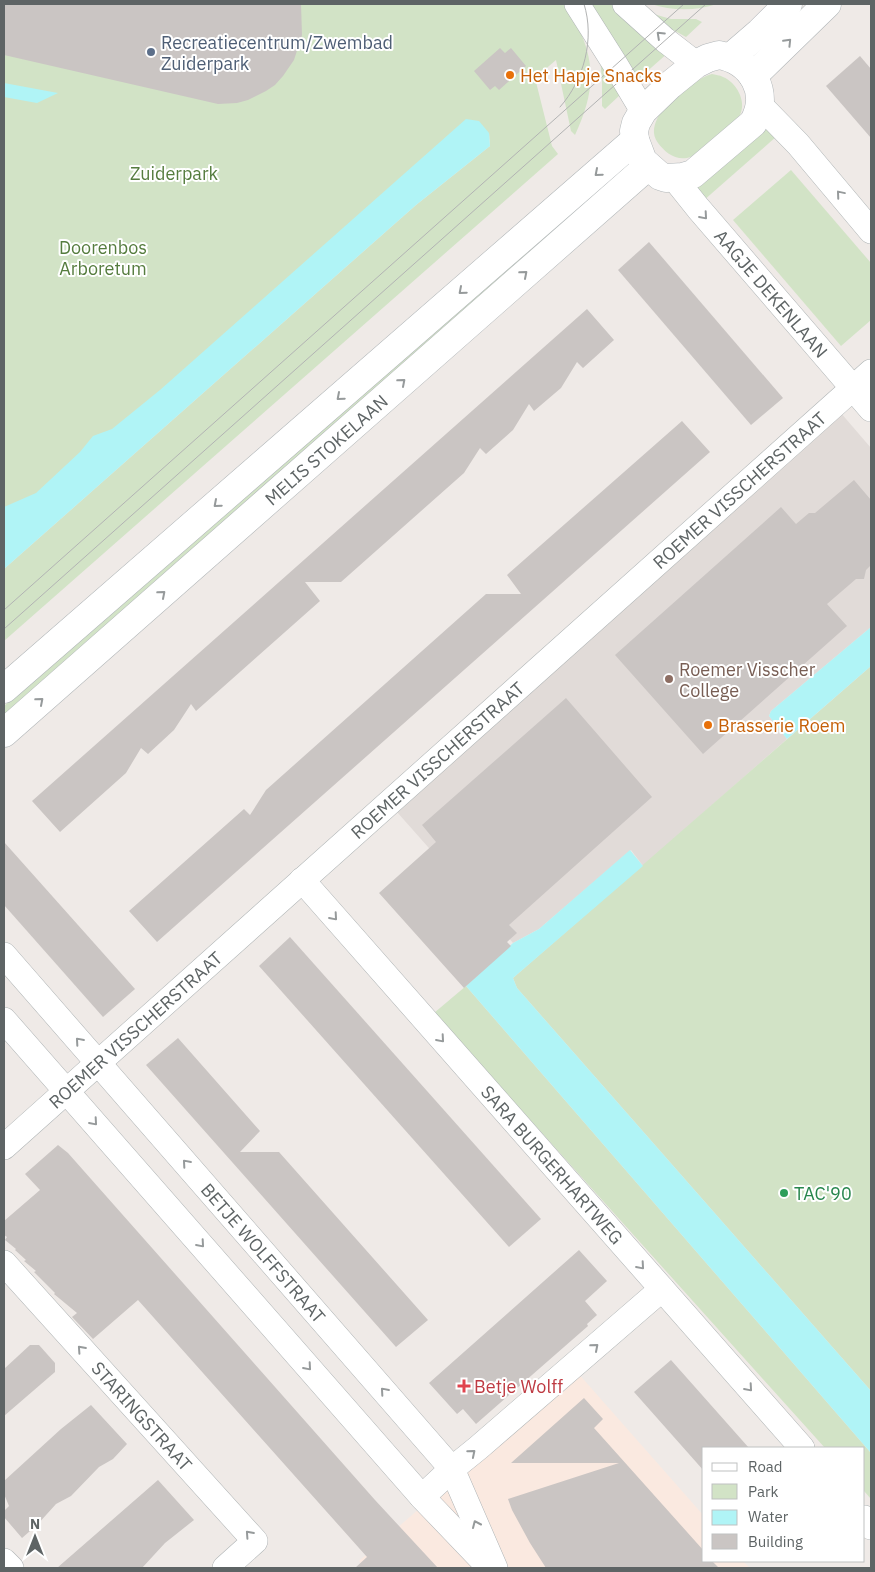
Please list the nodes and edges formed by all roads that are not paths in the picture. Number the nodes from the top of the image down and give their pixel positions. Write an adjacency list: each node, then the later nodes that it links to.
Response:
1 (577, 4): 9 (street)
2 (625, 4): 6 (street, one-way to 2)
3 (788, 4): 5 (street)
4 (827, 4): 7 (street, one-way to 4)
5 (731, 57): 6 (street); 7 (street)
6 (696, 64): 9 (street)
7 (753, 76): 8 (street)
8 (760, 105): 12 (street); 13 (street, one-way to 8)
9 (642, 112): 10 (street)
10 (635, 140): 11 (street); 16 (street, MELIS STOKELAAN, one-way to 16)
11 (648, 166): 12 (street); 17 (street, MELIS STOKELAAN, one-way to 11)
12 (674, 178): 14 (street, AAGJE DEKENLAAN, one-way to 14)
13 (871, 231)
14 (862, 380): 15 (street, AAGJE DEKENLAAN); 18 (street, ROEMER VISSCHERSTRAAT)
15 (871, 409)
16 (4, 689)
17 (4, 733)
18 (302, 880): 21 (street, ROEMER VISSCHERSTRAAT); 25 (street, SARA BURGERHARTWEG, one-way to 25)
19 (4, 955): 21 (street, BETJE WOLFFSTRAAT, one-way to 19)
20 (4, 1020): 22 (street)
21 (98, 1062): 22 (street, ROEMER VISSCHERSTRAAT); 27 (street, BETJE WOLFFSTRAAT, one-way to 21)
22 (66, 1091): 23 (street, ROEMER VISSCHERSTRAAT); 28 (street, one-way to 28)
23 (4, 1147)
24 (4, 1262): 31 (street, STARINGSTRAAT, one-way to 24)
25 (662, 1289): 26 (street, SARA BURGERHARTWEG, one-way to 26); 27 (street, one-way to 25)
26 (801, 1447)
27 (452, 1469): 28 (street); 33 (street, BETJE WOLFFSTRAAT, one-way to 27)
28 (422, 1497): 32 (street)
29 (4, 1560): 30 (street)
30 (10, 1568)
31 (225, 1568)
32 (490, 1568)
33 (495, 1568)

